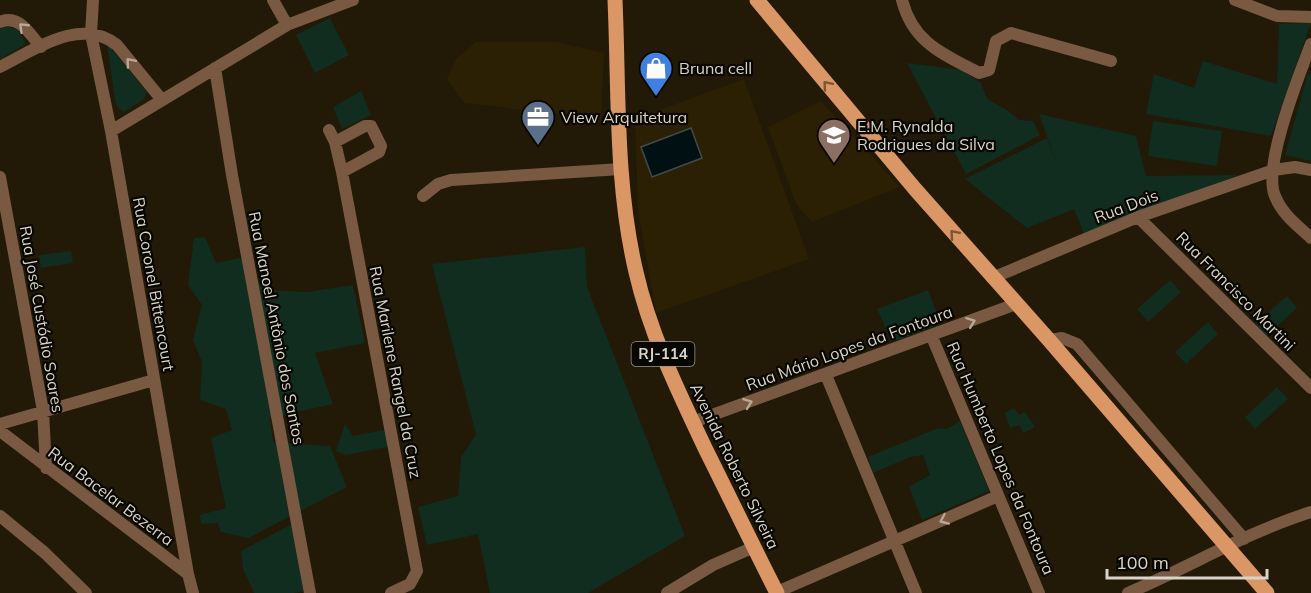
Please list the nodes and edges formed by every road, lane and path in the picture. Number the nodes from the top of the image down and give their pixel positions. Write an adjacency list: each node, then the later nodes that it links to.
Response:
1 (93, 0): 11 (street, Rua Coronel Bittencourt)
2 (273, 0): 10 (street)
3 (350, 0): 10 (street)
4 (615, 0): 21 (main road, Avenida Roberto Silveira / RJ-114)
5 (757, 0): 29 (main road, one-way to 5)
6 (902, 0): 14 (street)
7 (1235, 0): 8 (street)
8 (1311, 17)
9 (0, 22): 13 (street, one-way to 9)
10 (286, 25): 16 (street)
11 (91, 34): 13 (street); 17 (street, one-way to 11); 19 (street, Rua Coronel Bittencourt)
12 (1311, 44): 22 (street)
13 (41, 46): 15 (street)
14 (1111, 61)
15 (0, 67)
16 (215, 68): 17 (street); 52 (street, Rua Manoel Antônio dos Santos)
17 (162, 100): 19 (street)
18 (329, 130): 20 (street, Rua Marilene Rangel da Cruz)
19 (111, 131): 34 (street, Rua Coronel Bittencourt)
20 (335, 142): 24 (street, Rua Marilene Rangel da Cruz); 24 (street)
21 (621, 169): 26 (street); 37 (main road, Avenida Roberto Silveira / RJ-114)
22 (1274, 170): 23 (street, Rua Dois); 27 (street, Rua Dois); 28 (street)
23 (1311, 170)
24 (342, 172): 53 (street, Rua Marilene Rangel da Cruz)
25 (0, 177): 36 (street, Rua José Custódio Soares)
26 (423, 196)
27 (1138, 218): 29 (street, Rua Dois); 35 (street, Rua Francisco Martini)
28 (1311, 238)
29 (992, 278): 30 (main road)
30 (1016, 304): 31 (street, Rua Mário Lopes da Fontoura, one-way to 30); 32 (main road)
31 (932, 337): 33 (street, Rua Mário Lopes da Fontoura); 41 (street, Rua Humberto Lopes da Fontoura)
32 (1049, 340): 44 (street); 47 (main road)
33 (826, 375): 37 (street, Rua Mário Lopes da Fontoura, one-way to 33); 45 (street)
34 (154, 380): 36 (street); 48 (street, Rua Coronel Bittencourt)
35 (1311, 388)
36 (43, 411): 38 (street); 40 (street, Rua José Custódio Soares)
37 (693, 422): 46 (main road, Avenida Roberto Silveira / RJ-114)
38 (0, 424)
39 (0, 431): 40 (street, Rua Bacelar Bezerra)
40 (46, 468): 48 (street, Rua Bacelar Bezerra)
41 (998, 496): 45 (street, one-way to 45); 56 (street, Rua Humberto Lopes da Fontoura)
42 (1311, 512): 44 (street)
43 (0, 516): 50 (street)
44 (1244, 539): 47 (street)
45 (895, 542): 49 (street); 55 (street)
46 (754, 547): 49 (main road, Avenida Roberto Silveira / RJ-114); 54 (street)
47 (1227, 548): 57 (street); 58 (main road)
48 (188, 574): 51 (street)
49 (777, 592)
50 (86, 593)
51 (193, 593)
52 (310, 593)
53 (391, 593)
54 (667, 593)
55 (916, 593)
56 (1039, 593)
57 (1128, 593)
58 (1267, 593)

